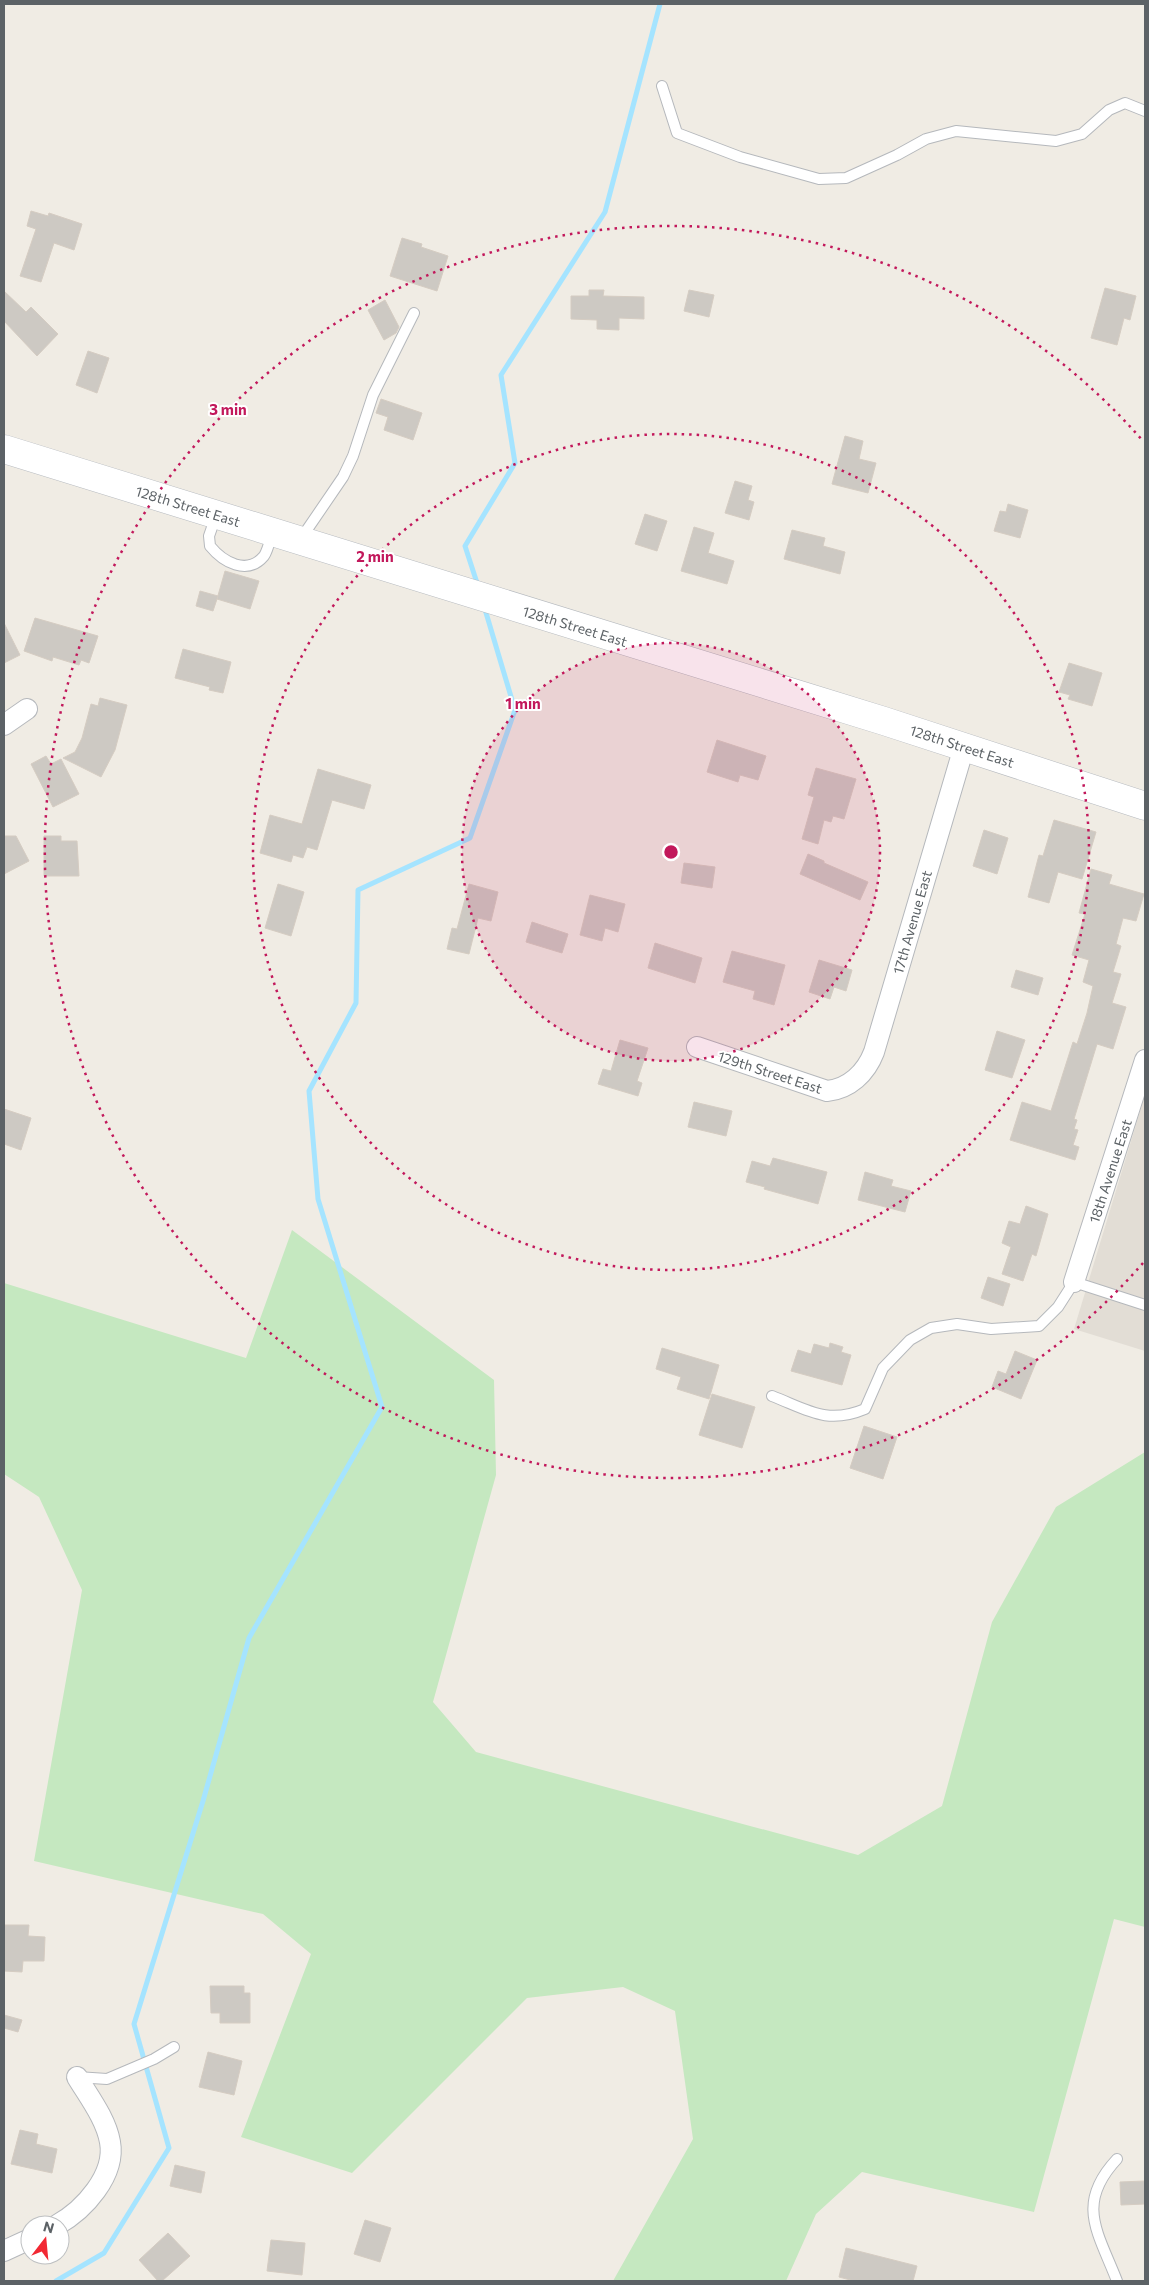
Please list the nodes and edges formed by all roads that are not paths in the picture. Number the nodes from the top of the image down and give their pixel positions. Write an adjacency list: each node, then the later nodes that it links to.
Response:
1 (662, 86): 2 (lane)
2 (1145, 111)
3 (414, 313): 7 (lane)
4 (4, 449): 5 (street, 128th Street East)
5 (216, 515): 6 (street, 128th Street East); 6 (lane)
6 (273, 532): 7 (street, 128th Street East)
7 (300, 541): 10 (street, 128th Street East)
8 (27, 709): 9 (street)
9 (4, 725)
10 (964, 746): 11 (street, 128th Street East); 14 (street, 17th Avenue East)
11 (1145, 806)
12 (697, 1047): 14 (street, 129th Street East)
13 (1145, 1060): 15 (street, 18th Avenue East)
14 (844, 1087)
15 (1074, 1282): 16 (lane); 17 (lane)
16 (1145, 1306)
17 (772, 1396)
18 (174, 2047): 19 (lane)
19 (77, 2077): 21 (street)
20 (1117, 2158): 24 (lane)
21 (70, 2217)
22 (20, 2244): 23 (street)
23 (4, 2251)
24 (1117, 2281)

